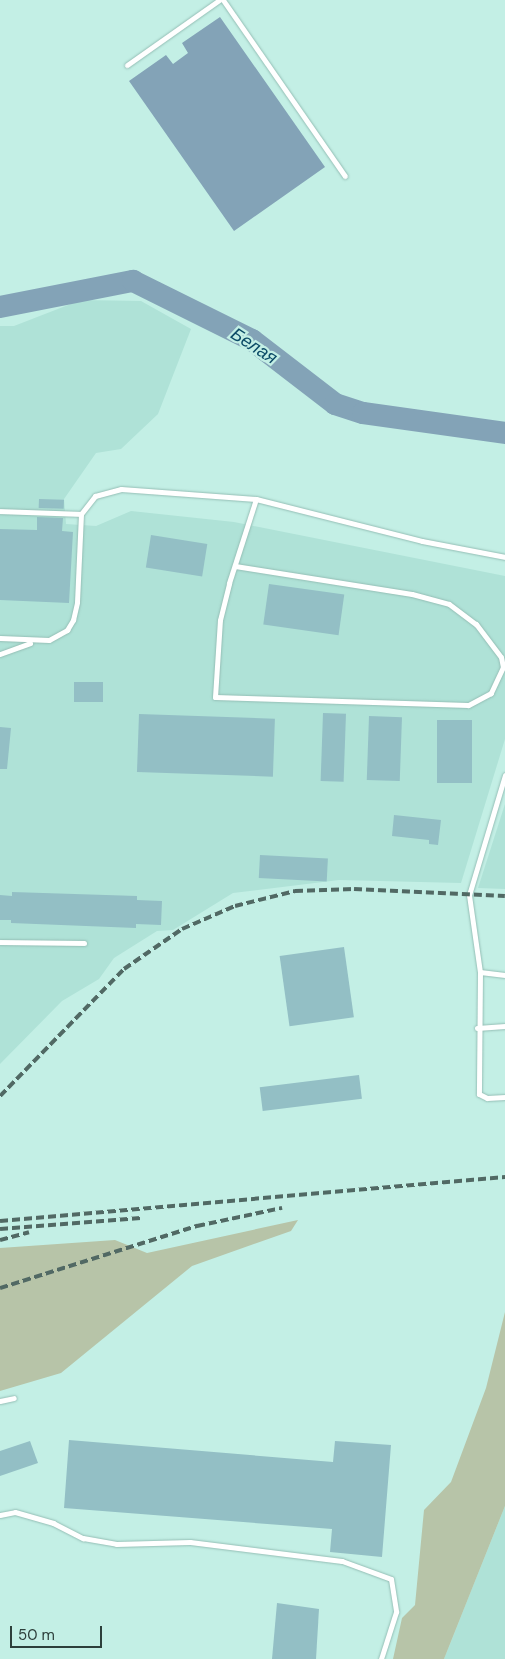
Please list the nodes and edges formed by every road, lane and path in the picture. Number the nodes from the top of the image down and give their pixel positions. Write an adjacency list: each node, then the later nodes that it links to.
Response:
1 (219, 0): 3 (lane)
2 (223, 0): 4 (lane)
3 (127, 65)
4 (345, 176)
5 (256, 499): 7 (lane); 8 (lane); 9 (lane)
6 (0, 511): 7 (lane)
7 (81, 514): 11 (lane)
8 (505, 557)
9 (235, 566): 9 (lane)
10 (0, 638): 11 (lane)
11 (33, 642): 12 (lane)
12 (0, 654)
13 (505, 775): 16 (lane)
14 (0, 942): 15 (lane)
15 (84, 943)
16 (480, 972): 17 (lane); 19 (lane)
17 (505, 975)
18 (505, 1026): 19 (lane)
19 (478, 1028): 20 (lane)
20 (505, 1097)
21 (14, 1398): 22 (lane)
22 (0, 1401)
23 (0, 1515): 24 (lane)
24 (381, 1659)

